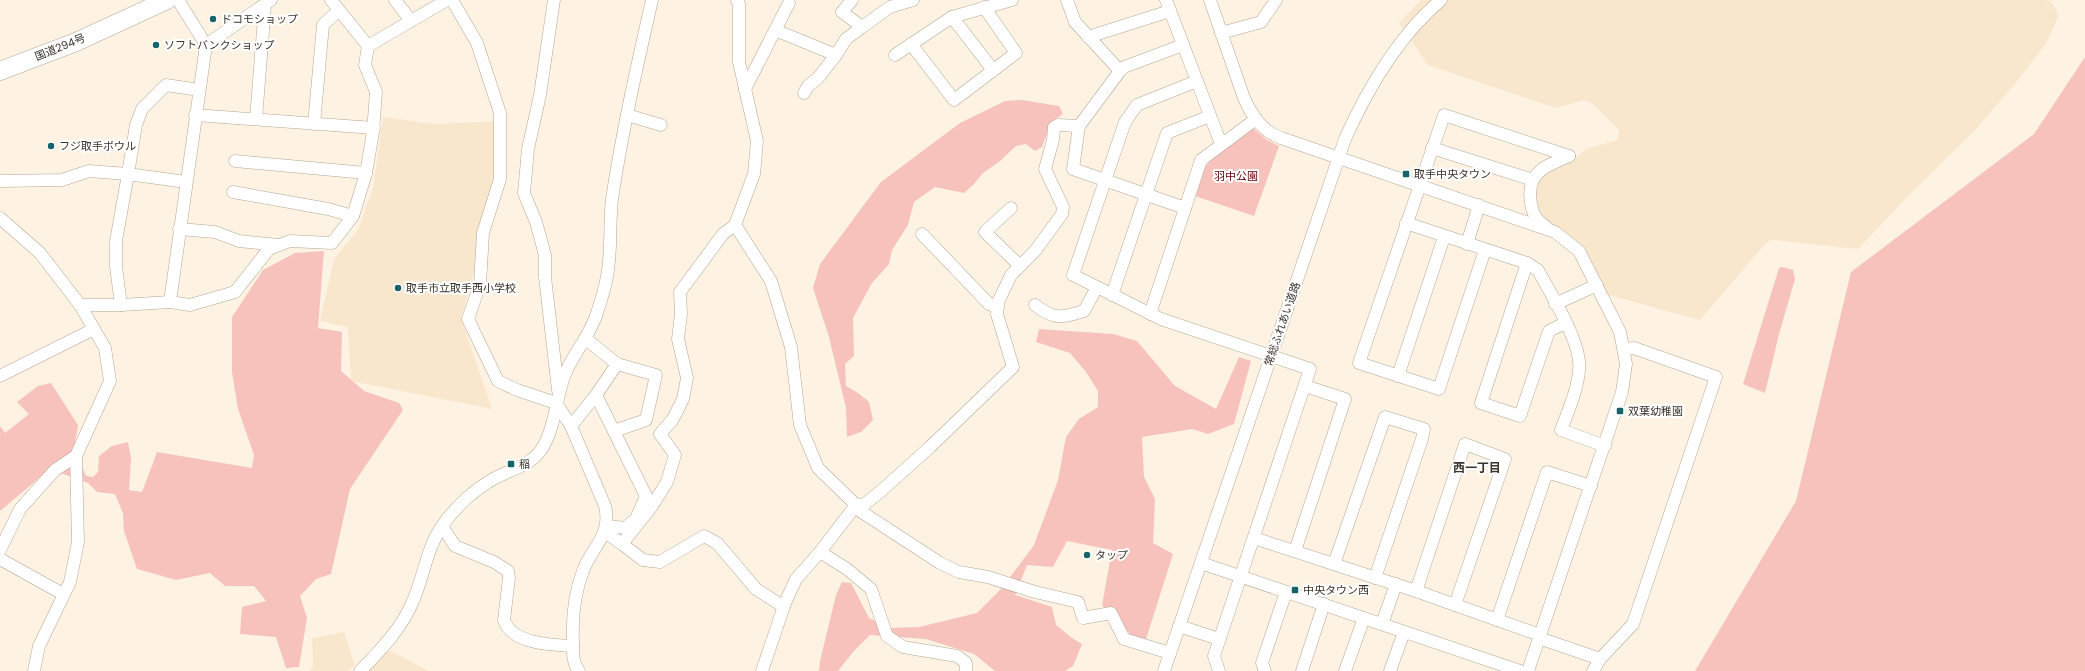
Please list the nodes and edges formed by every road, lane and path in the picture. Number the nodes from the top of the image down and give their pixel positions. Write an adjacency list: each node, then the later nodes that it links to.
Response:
1 (152, 0): 24 (highway, 国道294号)
2 (167, 0): 24 (highway, 国道294号)
3 (178, 0): 31 (street)
4 (331, 0): 22 (street)
5 (395, 0): 25 (street)
6 (447, 0): 25 (street)
7 (452, 0): 101 (street)
8 (554, 0): 101 (street)
9 (652, 0): 44 (street)
10 (737, 0): 40 (street)
11 (852, 0): 26 (street)
12 (913, 0): 26 (street)
13 (1012, 0): 21 (street)
14 (1276, 0): 28 (street)
15 (1441, 0): 54 (street, 常総ふれあい道路)
16 (787, 1): 27 (street)
17 (1072, 1): 29 (street)
18 (1212, 1): 28 (street)
19 (268, 2): 31 (street); 46 (street)
20 (1168, 6): 29 (street); 32 (street)
21 (984, 7): 23 (street); 36 (street)
22 (339, 10): 33 (street); 48 (street)
23 (952, 17): 30 (street); 36 (street)
24 (119, 21): 37 (highway, 国道294号)
25 (411, 21): 33 (street)
26 (862, 27): 34 (street)
27 (775, 30): 34 (street); 40 (street)
28 (1221, 33): 47 (street)
29 (1088, 37): 38 (street)
30 (912, 44): 35 (street); 36 (street)
31 (206, 45): 41 (street)
32 (1183, 45): 38 (street); 39 (street)
33 (368, 46): 51 (street)
34 (836, 55): 42 (street)
35 (895, 55)
36 (993, 70)
37 (0, 71)
38 (1120, 71): 50 (street)
39 (1197, 81): 45 (street); 58 (street)
40 (745, 89): 71 (street)
41 (199, 90): 43 (street); 57 (street)
42 (804, 93)
43 (195, 115): 46 (street); 61 (street)
44 (626, 115): 49 (street); 93 (street)
45 (1210, 116): 52 (street); 64 (street)
46 (256, 119): 48 (street)
47 (1256, 119): 52 (street); 54 (street)
48 (314, 124): 51 (street)
49 (661, 125)
50 (1079, 126): 58 (street); 80 (street)
51 (374, 128): 56 (street)
52 (1221, 144): 67 (street)
53 (1432, 148): 59 (street); 59 (street); 62 (street)
54 (1339, 157): 62 (street); 95 (street, 常総ふれあい道路)
55 (235, 161): 56 (street)
56 (366, 173): 68 (street)
57 (128, 174): 60 (street); 61 (street); 87 (street)
58 (1105, 180): 64 (street); 82 (street)
59 (1533, 180): 72 (street)
60 (0, 181)
61 (186, 182): 73 (street)
62 (1419, 184): 65 (street); 70 (street)
63 (233, 192): 68 (street)
64 (1146, 194): 67 (street); 83 (street)
65 (1479, 205): 72 (street); 76 (street)
66 (1011, 208): 80 (street)
67 (1185, 208): 90 (street)
68 (352, 216): 77 (street)
69 (0, 218): 86 (street)
70 (1406, 223): 75 (street); 98 (street)
71 (735, 225): 105 (street); 109 (street)
72 (1546, 228): 81 (street)
73 (179, 229): 77 (street); 84 (street)
74 (922, 234): 89 (street)
75 (1444, 237): 76 (street); 98 (street)
76 (1466, 244): 78 (street)
77 (280, 245): 84 (street)
78 (1485, 250): 79 (street); 98 (street)
79 (1527, 263): 85 (street); 91 (street)
80 (1020, 266): 89 (street)
81 (1597, 285): 85 (street); 94 (street)
82 (1097, 287): 83 (street); 88 (street)
83 (1112, 295): 90 (street)
84 (170, 302): 87 (street)
85 (1555, 304): 91 (street)
86 (80, 305): 87 (street); 92 (street)
87 (122, 305)
88 (1035, 305)
89 (998, 307): 109 (street)
90 (1150, 314): 95 (street)
91 (1565, 323): 106 (street)
92 (94, 329): 97 (street); 107 (street)
93 (586, 339): 96 (street); 101 (street)
94 (1624, 349): 106 (street); 138 (street)
95 (1271, 356): 99 (street); 118 (street, 常総ふれあい道路)
96 (617, 364): 100 (street); 102 (street)
97 (0, 376)
98 (1398, 376)
99 (1304, 386): 112 (street); 115 (street)
100 (596, 395): 103 (street); 104 (street)
101 (557, 398): 103 (street); 110 (street)
102 (646, 420): 104 (street); 105 (street)
103 (571, 426): 111 (street)
104 (614, 431): 111 (street)
105 (662, 431): 113 (street)
106 (1605, 446): 108 (street)
107 (76, 456): 114 (street); 125 (street)
108 (1591, 486): 130 (street); 134 (street)
109 (855, 506): 116 (street); 137 (street)
110 (442, 526): 136 (street); 141 (street)
111 (606, 529): 113 (street); 136 (street)
112 (1254, 538): 115 (street); 120 (street)
113 (622, 544): 128 (street)
114 (0, 550)
115 (1295, 551): 119 (street)
116 (820, 552): 128 (street); 144 (street)
117 (0, 559): 125 (street)
118 (1201, 563): 120 (street); 132 (street, 常総ふれあい道路)
119 (1334, 564): 121 (street); 121 (street)
120 (1242, 577): 124 (street); 135 (street)
121 (1375, 578): 122 (street)
122 (1396, 584): 123 (street); 131 (street)
123 (1416, 591): 127 (street); 127 (street)
124 (1286, 592): 126 (street); 147 (street)
125 (63, 594): 140 (street)
126 (1324, 604): 129 (street); 148 (street)
127 (1455, 605): 130 (street)
128 (784, 607): 143 (street)
129 (1364, 618): 131 (street); 149 (street)
130 (1497, 620): 134 (street)
131 (1382, 624): 133 (street)
132 (1179, 626): 135 (street); 137 (street, 常総ふれあい道路)
133 (1404, 632): 139 (street); 150 (street)
134 (1540, 637): 138 (street); 151 (street)
135 (1219, 639): 146 (street)
136 (573, 646): 142 (street)
137 (1170, 653): 145 (street, 常総ふれあい道路)
138 (1600, 659): 152 (street)
139 (1394, 670)
140 (34, 671)
141 (360, 671)
142 (579, 671)
143 (762, 671)
144 (966, 671)
145 (1164, 671)
146 (1219, 671)
147 (1265, 671)
148 (1302, 671)
149 (1345, 671)
150 (1520, 671)
151 (1528, 671)
152 (1593, 671)

